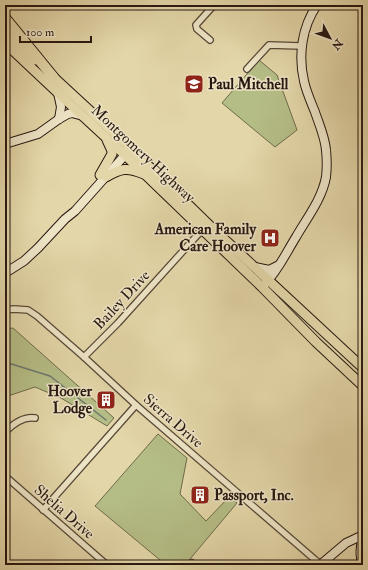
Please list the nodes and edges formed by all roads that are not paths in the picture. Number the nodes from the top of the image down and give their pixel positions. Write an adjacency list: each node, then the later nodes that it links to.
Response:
1 (214, 5): 5 (street)
2 (317, 5): 7 (street)
3 (5, 18): 9 (highway)
4 (5, 33): 9 (main road, Montgomery Highway)
5 (210, 40)
6 (5, 43): 10 (main road, Montgomery Highway)
7 (301, 46): 8 (street); 19 (street)
8 (247, 69)
9 (54, 78): 15 (main road, Montgomery Highway)
10 (58, 93): 11 (main road, Montgomery Highway); 12 (street)
11 (82, 116): 12 (street); 13 (main road, Montgomery Highway)
12 (58, 119): 14 (street)
13 (106, 136): 15 (main road, Montgomery Highway); 16 (main road)
14 (5, 144)
15 (125, 150): 16 (street); 17 (main road, Montgomery Highway); 18 (main road, Montgomery Highway)
16 (103, 176): 17 (main road); 21 (street)
17 (147, 176): 18 (main road, Montgomery Highway)
18 (204, 225): 20 (main road, Montgomery Highway); 23 (main road, Montgomery Highway); 25 (street, Bailey Drive)
19 (280, 265): 20 (street); 22 (street)
20 (255, 267): 22 (main road, Montgomery Highway)
21 (5, 273)
22 (269, 280): 23 (street); 26 (main road, Montgomery Highway)
23 (262, 287): 27 (main road, Montgomery Highway)
24 (5, 310): 25 (street, Sierra Drive)
25 (84, 357): 28 (street, Sierra Drive)
26 (363, 368)
27 (363, 386)
28 (136, 405): 32 (street); 36 (street, Sierra Drive)
29 (35, 418): 30 (street)
30 (5, 432)
31 (5, 476): 32 (street, Shelia Drive)
32 (43, 510): 37 (street, Shelia Drive)
33 (363, 535): 36 (street)
34 (363, 538): 35 (street)
35 (361, 558)
36 (320, 564)
37 (107, 565)

